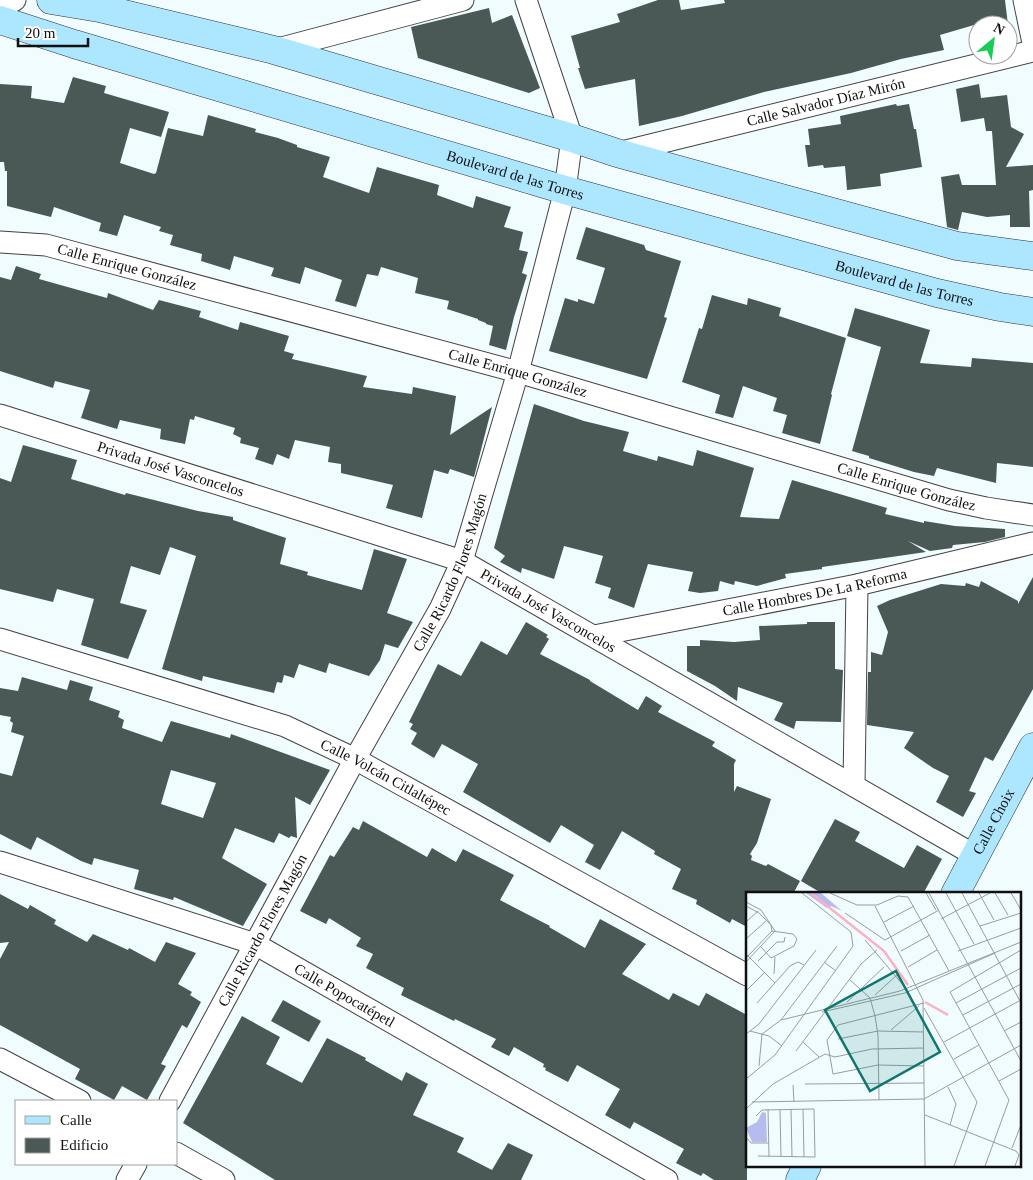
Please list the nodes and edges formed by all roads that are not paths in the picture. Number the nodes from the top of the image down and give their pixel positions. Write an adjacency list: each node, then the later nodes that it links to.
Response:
1 (15, 0): 6 (street)
2 (51, 0): 9 (street)
3 (463, 0): 9 (street)
4 (526, 0): 11 (street, Calle Ricardo Flores Magón)
5 (1024, 0): 8 (street)
6 (0, 8)
7 (0, 20): 13 (street, Boulevard de las Torres)
8 (1033, 43)
9 (274, 50): 11 (street)
10 (1033, 51): 12 (street, Calle Salvador Díaz Mirón)
11 (572, 138): 12 (street); 13 (street, Calle Ricardo Flores Magón)
12 (617, 153): 15 (street)
13 (565, 190): 16 (street, Boulevard de las Torres); 17 (street, Calle Ricardo Flores Magón)
14 (0, 242): 17 (street, Calle Enrique González)
15 (1033, 256)
16 (1033, 312)
17 (518, 372): 19 (street, Calle Enrique González); 21 (street, Calle Ricardo Flores Magón)
18 (0, 415): 21 (street, Privada José Vasconcelos)
19 (1033, 515)
20 (1033, 543): 22 (street, Calle Hombres De La Reforma)
21 (462, 561): 23 (street, Privada José Vasconcelos); 26 (street, Calle Ricardo Flores Magón)
22 (857, 585): 23 (street, Calle Hombres De La Reforma); 27 (street)
23 (594, 636): 27 (street, Privada José Vasconcelos)
24 (0, 639): 26 (street, Calle Volcán Citlaltépec)
25 (1033, 748): 28 (street, Calle Choix)
26 (355, 759): 31 (street, Calle Ricardo Flores Magón); 32 (street, Calle Volcán Citlaltépec)
27 (854, 785): 28 (street, Privada José Vasconcelos)
28 (976, 856): 30 (street, Calle Choix)
29 (0, 862): 31 (street, Calle Popocatépetl)
30 (956, 892)
31 (255, 944): 35 (street, Calle Ricardo Flores Magón); 41 (street, Calle Popocatépetl)
32 (746, 974)
33 (0, 1059): 34 (street)
34 (78, 1100)
35 (171, 1100)
36 (178, 1154): 40 (street)
37 (135, 1165): 39 (street)
38 (806, 1168): 42 (street)
39 (127, 1180)
40 (224, 1180)
41 (667, 1180)
42 (800, 1180)

